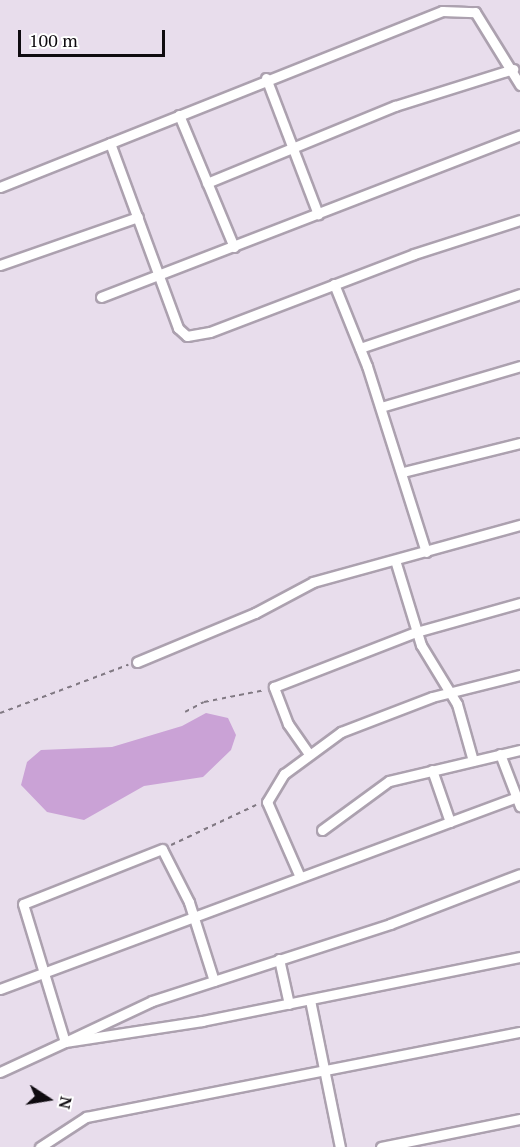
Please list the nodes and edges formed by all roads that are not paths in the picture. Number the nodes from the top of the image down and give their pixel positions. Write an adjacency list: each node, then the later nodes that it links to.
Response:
1 (513, 69): 2 (street); 3 (street); 7 (street)
2 (266, 78): 4 (street); 7 (street)
3 (519, 81)
4 (178, 115): 6 (street); 8 (street)
5 (520, 135): 10 (street)
6 (110, 144): 9 (street); 11 (street)
7 (292, 146): 8 (street); 10 (street)
8 (207, 183): 13 (street)
9 (0, 188)
10 (318, 214): 13 (street)
11 (138, 217): 14 (street); 15 (street)
12 (520, 220): 16 (street)
13 (234, 246): 15 (street)
14 (0, 265)
15 (157, 274): 16 (street); 18 (street)
16 (334, 284): 19 (street)
17 (520, 294): 19 (street)
18 (101, 297)
19 (360, 348): 21 (street)
20 (520, 366): 21 (street)
21 (381, 407): 23 (street)
22 (520, 442): 23 (street)
23 (403, 472): 25 (street)
24 (520, 525): 25 (street)
25 (426, 552): 26 (street)
26 (395, 560): 28 (street); 29 (street)
27 (520, 603): 28 (street)
28 (416, 632): 31 (street); 33 (street)
29 (137, 662)
30 (520, 675): 31 (street)
31 (450, 691): 33 (street); 35 (street)
32 (520, 750): 34 (street)
33 (309, 754): 41 (street)
34 (500, 754): 35 (street); 37 (street)
35 (473, 761): 36 (street)
36 (432, 770): 38 (street); 39 (street)
37 (518, 802): 38 (street)
38 (450, 822): 41 (street)
39 (322, 830)
40 (520, 874): 44 (street)
41 (300, 877): 42 (street)
42 (194, 917): 45 (street); 45 (street); 46 (street)
43 (520, 957): 48 (street)
44 (279, 959): 46 (street); 49 (street)
45 (43, 973): 47 (street); 51 (street)
46 (214, 981): 51 (street)
47 (0, 989)
48 (310, 1000): 49 (street); 52 (street)
49 (289, 1004): 51 (street)
50 (520, 1032): 52 (street)
51 (65, 1042): 53 (street)
52 (324, 1068): 55 (street); 56 (street)
53 (0, 1072)
54 (520, 1119): 57 (street)
55 (40, 1147)
56 (340, 1147)
57 (381, 1147)

